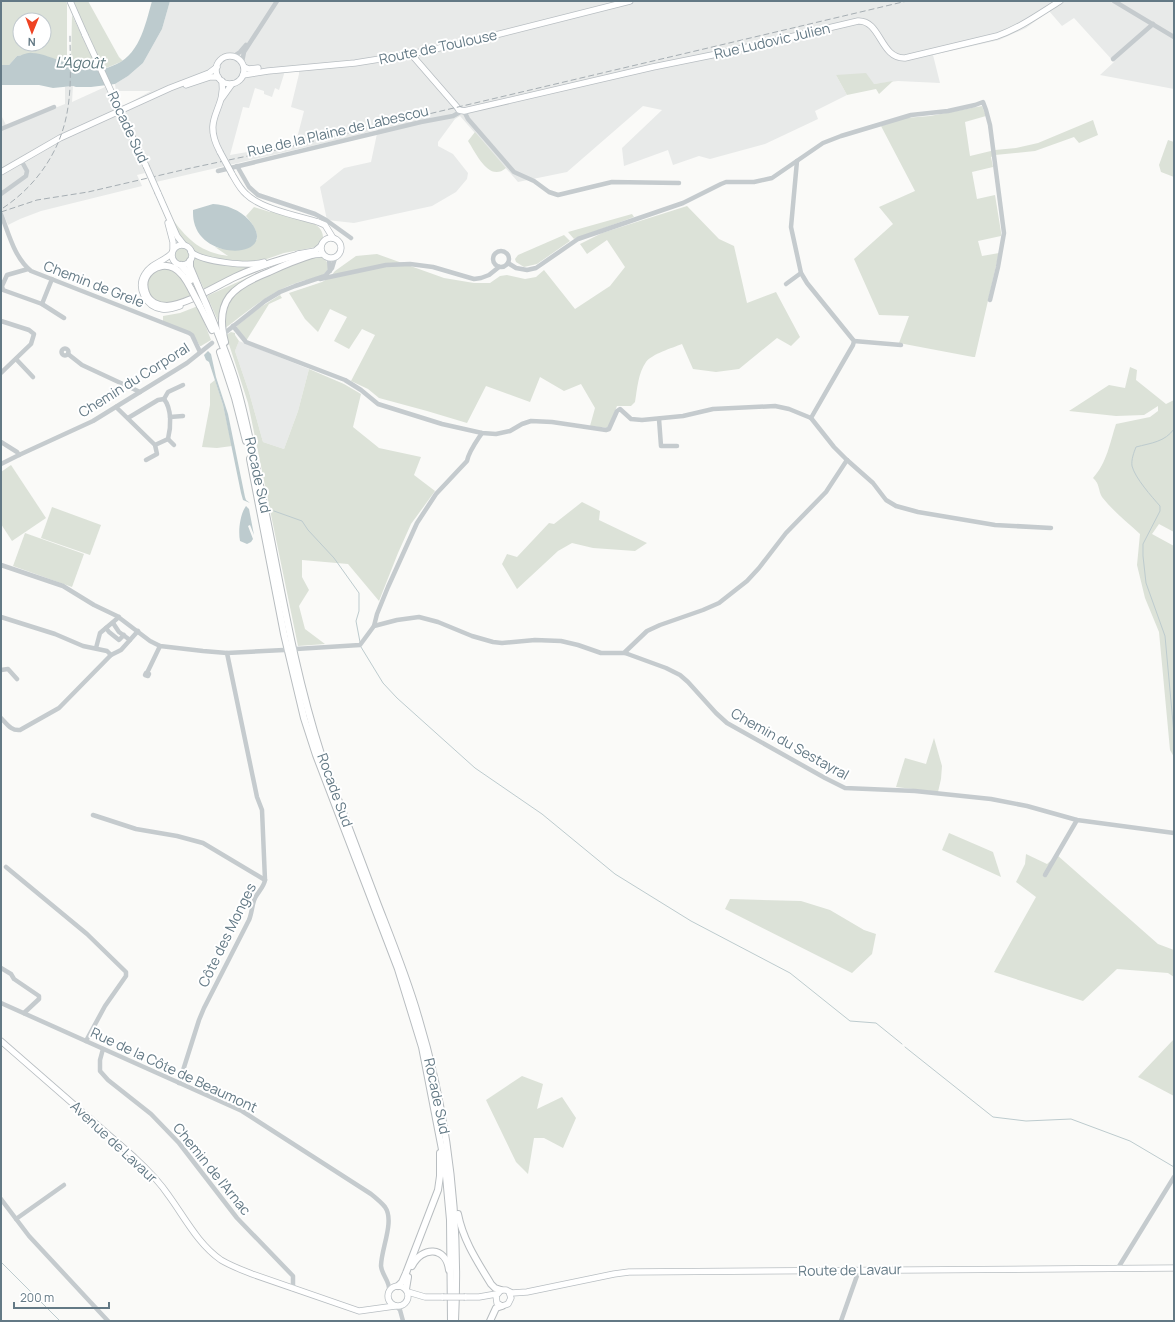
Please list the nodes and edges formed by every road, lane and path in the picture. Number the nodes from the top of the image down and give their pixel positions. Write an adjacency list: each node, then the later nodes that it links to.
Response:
1 (70, 1): 32 (main road, Rocade Sud, bridge)
2 (277, 1): 8 (street)
3 (617, 1): 14 (main road)
4 (630, 1): 10 (main road, Route de Toulouse)
5 (1060, 1): 23 (main road, Rue Ludovic Julien)
6 (1114, 1): 7 (street)
7 (1153, 24): 9 (street); 13 (street)
8 (259, 30): 12 (street); 14 (street)
9 (1174, 37)
10 (418, 53): 11 (main road, Route de Toulouse); 15 (main road)
11 (411, 54): 15 (main road); 17 (main road, Route de Toulouse)
12 (234, 56): 14 (main road); 16 (main road)
13 (1114, 59)
14 (243, 64): 17 (main road)
15 (420, 65): 23 (main road)
16 (216, 67): 18 (main road); 20 (main road)
17 (243, 75): 19 (main road)
18 (220, 79): 19 (main road); 20 (main road); 21 (main road)
19 (232, 84): 21 (main road)
20 (156, 95): 25 (main road)
21 (220, 100): 34 (main road, bridge)
22 (54, 107): 24 (street)
23 (463, 112): 27 (street, Rue de la Plaine de Labescou); 30 (street)
24 (1, 129)
25 (21, 160): 29 (main road); 31 (street)
26 (797, 161): 46 (street); 51 (street); 56 (street)
27 (237, 166): 28 (street, Rue de la Plaine de Labescou); 35 (street)
28 (218, 170)
29 (1, 172)
30 (678, 183)
31 (1, 194)
32 (165, 211): 36 (main road, Rocade Sud); 38 (main road, Rocade Sud)
33 (1, 214): 49 (street, Chemin de Grele)
34 (330, 238): 37 (main road); 44 (main road)
35 (351, 238)
36 (185, 245): 38 (main road); 39 (main road)
37 (321, 246): 40 (main road); 42 (main road)
38 (172, 251): 41 (main road); 47 (main road)
39 (191, 252): 40 (main road); 45 (main road)
40 (301, 254): 55 (highway)
41 (315, 254): 42 (main road); 71 (highway)
42 (322, 254): 43 (main road)
43 (329, 258): 44 (main road); 50 (street)
44 (335, 258): 50 (street)
45 (190, 260): 47 (main road); 55 (highway, Rocade Sud)
46 (508, 263): 48 (street); 48 (street)
47 (181, 265): 55 (highway, Rocade Sud)
48 (497, 266): 53 (street)
49 (28, 269): 52 (street, Chemin de Grele); 57 (street)
50 (330, 271): 53 (street)
51 (801, 274): 54 (street); 63 (street)
52 (52, 279): 57 (street); 66 (street, Chemin de Grele)
53 (320, 279): 61 (street)
54 (786, 284)
55 (195, 287): 58 (highway, Rocade Sud, bridge)
56 (990, 300)
57 (42, 304): 59 (street)
58 (203, 305): 71 (highway, Rocade Sud); 129 (highway, Rocade Sud)
59 (64, 318)
60 (1, 321): 68 (street)
61 (233, 326): 62 (street); 83 (street)
62 (226, 332)
63 (854, 341): 65 (street); 81 (street)
64 (212, 343): 66 (street, Chemin du Corporal)
65 (901, 345)
66 (200, 352): 73 (street, Chemin du Corporal)
67 (68, 354): 73 (street)
68 (16, 359): 69 (street); 70 (street)
69 (1, 373)
70 (33, 377)
71 (234, 378): 132 (highway, Rocade Sud)
72 (183, 385): 74 (street)
73 (140, 392): 75 (street, Chemin du Corporal)
74 (164, 399): 79 (street); 80 (street)
75 (124, 402): 76 (street, Chemin du Corporal); 77 (street)
76 (116, 407): 77 (street); 90 (street, Chemin du Corporal)
77 (123, 413): 80 (street)
78 (183, 416): 79 (street)
79 (170, 417): 84 (street)
80 (128, 418): 86 (street)
81 (811, 418): 82 (street); 93 (street)
82 (659, 419): 83 (street); 88 (street)
83 (482, 433): 100 (street)
84 (168, 439): 86 (street); 87 (street)
85 (1, 442): 90 (street)
86 (155, 444): 89 (street)
87 (174, 445)
88 (677, 446)
89 (158, 454): 91 (street); 92 (street)
90 (19, 455): 94 (street, Chemin du Corporal)
91 (160, 459)
92 (146, 460)
93 (847, 460): 95 (street); 110 (street)
94 (1, 464)
95 (1052, 528)
96 (1, 565): 98 (street)
97 (1, 617): 106 (street)
98 (119, 617): 99 (street); 102 (street)
99 (113, 623): 101 (street); 103 (street)
100 (374, 626): 107 (street); 110 (street, Chemin du Sestayral)
101 (106, 628): 103 (street); 106 (street)
102 (138, 632): 104 (street); 105 (street)
103 (124, 635): 104 (street)
104 (130, 640): 111 (street)
105 (160, 646): 109 (street); 113 (street)
106 (96, 648): 111 (street)
107 (296, 649)
108 (284, 650): 109 (street)
109 (227, 653): 121 (street, Côte des Monges)
110 (625, 654): 117 (street, Chemin du Sestayral)
111 (111, 655): 115 (street)
112 (1, 670): 114 (street)
113 (147, 672)
114 (17, 679)
115 (1, 718)
116 (93, 816): 121 (street)
117 (1077, 820): 118 (street, Chemin du Sestayral); 120 (street)
118 (1174, 833)
119 (6, 867): 126 (street)
120 (1045, 876)
121 (265, 880): 128 (street, Côte des Monges)
122 (1, 968): 124 (street)
123 (1, 1003): 124 (street, Rue de la Côte de Beaumont)
124 (24, 1013): 126 (street, Rue de la Côte de Beaumont)
125 (1, 1041): 140 (main road, Avenue de Lavaur)
126 (86, 1041): 127 (street, Rue de la Côte de Beaumont)
127 (103, 1049): 128 (street, Rue de la Côte de Beaumont); 140 (street, Chemin de l'Arnac)
128 (180, 1083): 138 (street, Rue de la Côte de Beaumont)
129 (438, 1123): 139 (highway); 141 (highway, Rocade Sud)
130 (1174, 1178): 135 (street)
131 (64, 1186): 134 (street)
132 (452, 1186): 143 (highway); 158 (highway, Rocade Sud)
133 (1, 1199): 134 (street)
134 (16, 1219): 155 (street)
135 (1118, 1268): 136 (main road, Route de Lavaur); 137 (main road, Route de Lavaur)
136 (1174, 1268)
137 (859, 1270): 145 (main road, Route de Lavaur); 160 (street)
138 (388, 1282): 139 (street); 146 (street, Rue de la Côte de Beaumont)
139 (397, 1286): 142 (main road); 146 (main road)
140 (293, 1288): 153 (main road, Avenue de Lavaur)
141 (451, 1288): 142 (highway); 157 (highway, Rocade Sud)
142 (407, 1290): 147 (main road); 150 (main road)
143 (499, 1292): 144 (main road); 148 (main road); 151 (main road)
144 (509, 1292): 145 (main road); 149 (main road)
145 (527, 1292): 149 (main road)
146 (388, 1295): 152 (main road); 153 (main road)
147 (425, 1297): 148 (main road, bridge); 150 (main road)
148 (479, 1297): 151 (main road)
149 (511, 1300): 151 (main road)
150 (405, 1304): 152 (main road); 154 (street)
151 (500, 1304): 159 (highway)
152 (396, 1306): 153 (main road, Avenue de Lavaur); 154 (street)
153 (372, 1310)
154 (402, 1315): 156 (street)
155 (108, 1321)
156 (403, 1321)
157 (451, 1321)
158 (455, 1321)
159 (490, 1321)
160 (841, 1321)

